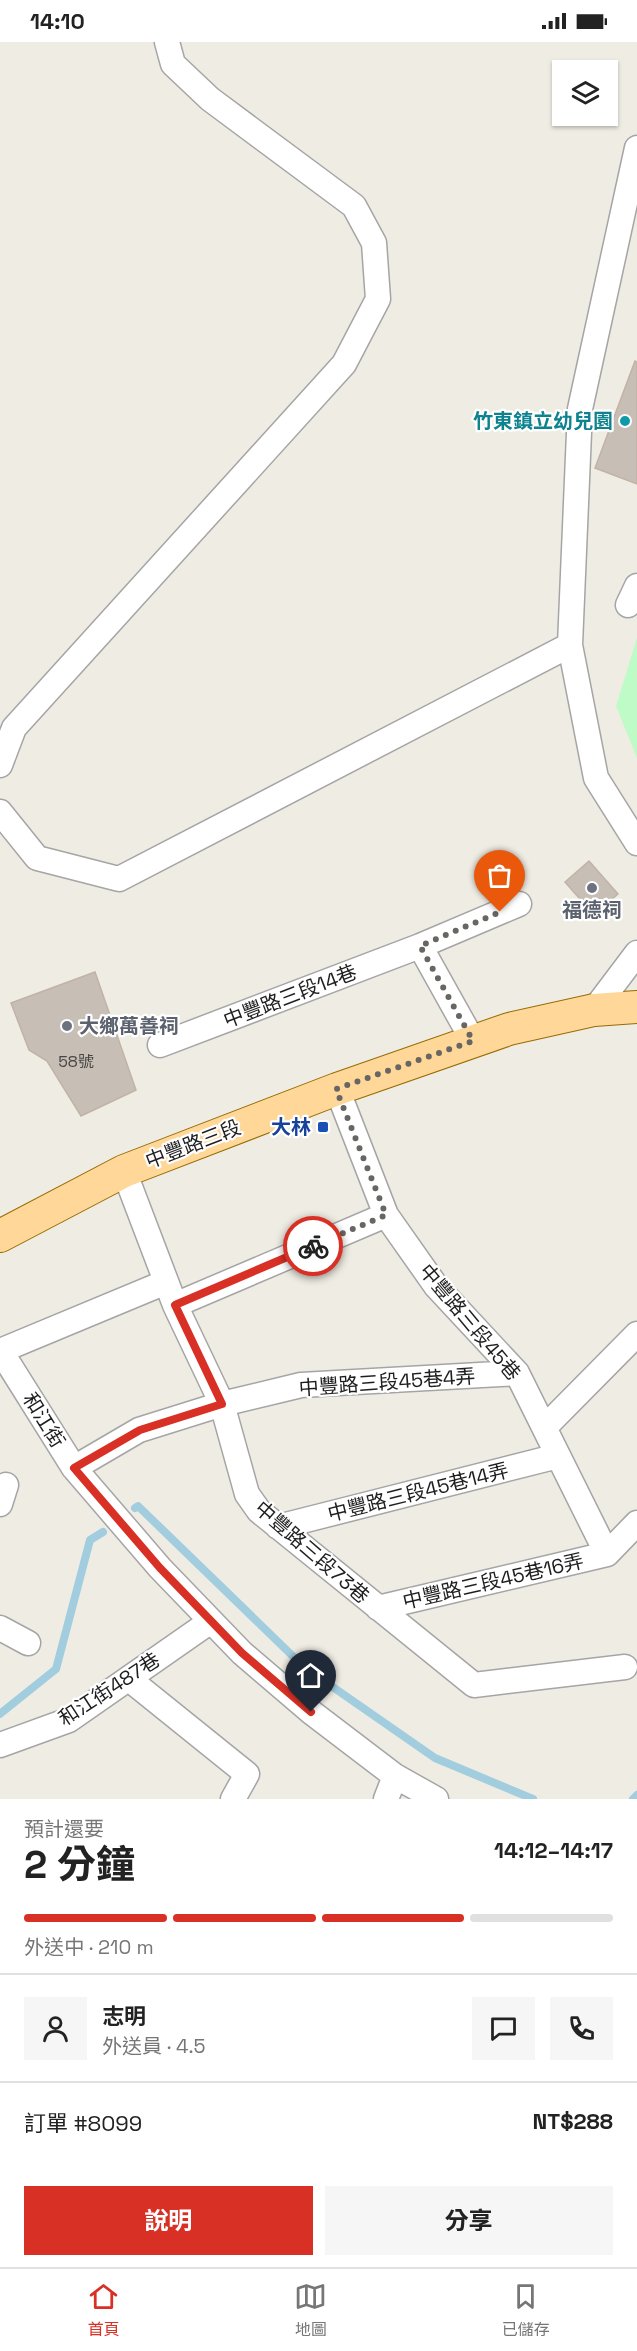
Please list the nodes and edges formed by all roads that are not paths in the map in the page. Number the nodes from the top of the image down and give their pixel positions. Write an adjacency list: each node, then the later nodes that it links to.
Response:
1 (166, 42): 4 (street)
2 (637, 148): 3 (street)
3 (570, 645): 5 (street); 6 (street)
4 (0, 765)
5 (0, 812)
6 (637, 843)
7 (519, 904): 8 (street, 中豐路三段14巷)
8 (420, 946): 12 (street); 13 (street, 中豐路三段14巷)
9 (637, 953): 11 (street)
10 (637, 1007): 11 (main road, 中豐路三段)
11 (594, 1010): 12 (main road, 中豐路三段)
12 (473, 1041): 14 (main road, 中豐路三段)
13 (160, 1045)
14 (336, 1089): 15 (main road, 中豐路三段); 16 (street, 中豐路三段45巷)
15 (124, 1171): 17 (main road, 中豐路三段); 18 (street, 中豐路三段73巷)
16 (386, 1215): 19 (street); 22 (street, 中豐路三段45巷)
17 (0, 1236)
18 (166, 1282): 19 (street, 中豐路三段73巷); 21 (street)
19 (175, 1305): 23 (street, 中豐路三段73巷)
20 (637, 1334): 24 (street)
21 (0, 1351): 26 (street, 和江街)
22 (517, 1373): 23 (street, 中豐路三段45巷4弄); 24 (street, 中豐路三段45巷)
23 (222, 1404): 26 (street, 中豐路三段45巷4弄); 28 (street, 中豐路三段73巷)
24 (545, 1427): 25 (street, 中豐路三段45巷)
25 (558, 1456): 28 (street, 中豐路三段45巷14弄); 29 (street, 中豐路三段45巷)
26 (74, 1468): 31 (street, 和江街)
27 (637, 1523): 29 (street)
28 (278, 1527): 30 (street, 中豐路三段73巷)
29 (607, 1554): 30 (street, 中豐路三段45巷16弄)
30 (378, 1608): 34 (street, 中豐路三段73巷)
31 (211, 1621): 35 (street, 和江街487巷); 37 (street, 和江街)
32 (0, 1628): 33 (street)
33 (28, 1643)
34 (625, 1667)
35 (129, 1679): 36 (street, 和江街487巷); 38 (street)
36 (0, 1745)
37 (395, 1776): 39 (street); 40 (street, 和江街)
38 (234, 1799)
39 (386, 1799)
40 (436, 1799)

